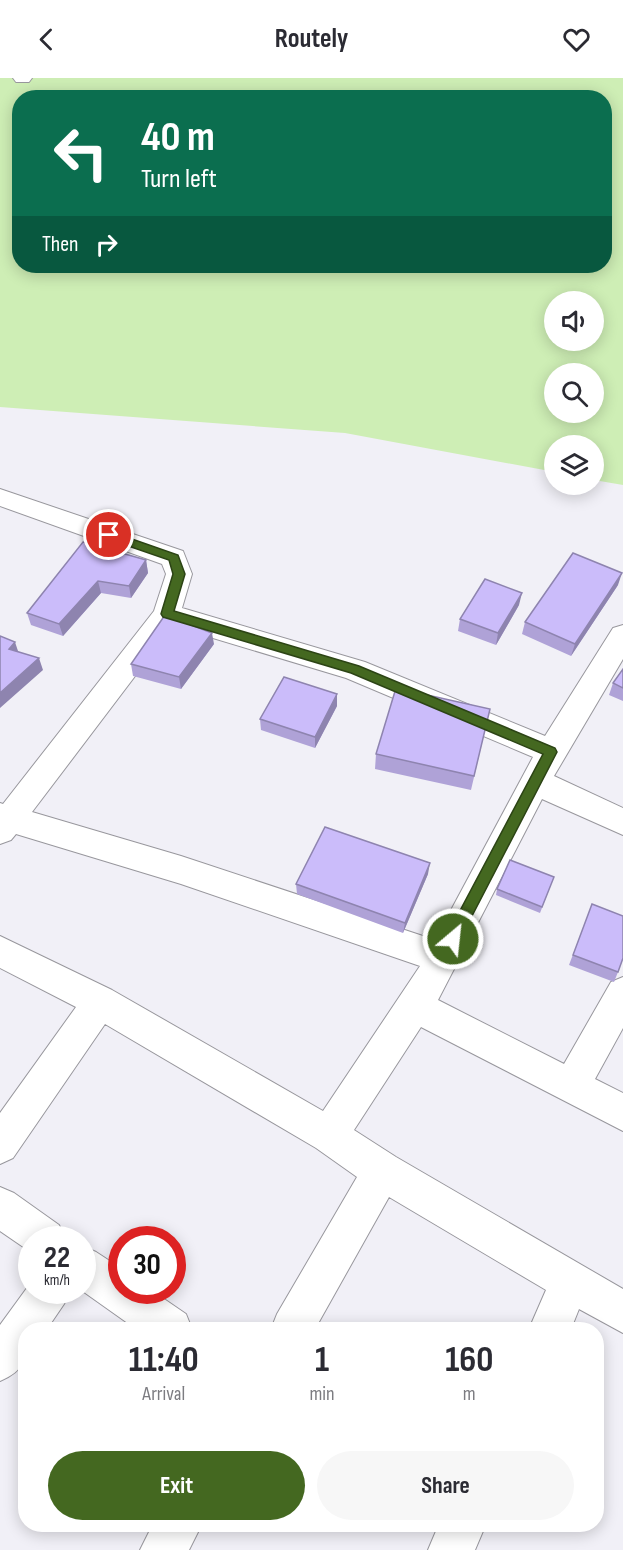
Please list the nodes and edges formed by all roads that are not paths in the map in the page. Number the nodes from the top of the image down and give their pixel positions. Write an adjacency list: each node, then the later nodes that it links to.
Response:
1 (0, 497): 2 (street)
2 (167, 614): 4 (street); 6 (street)
3 (623, 635): 4 (street)
4 (551, 752): 5 (street)
5 (536, 782): 7 (street); 9 (street)
6 (2, 822): 9 (street)
7 (623, 822)
8 (0, 951): 11 (street)
9 (442, 958): 12 (street)
10 (623, 993): 13 (street)
11 (100, 1002): 15 (street); 16 (street)
12 (415, 1006): 13 (street); 15 (street)
13 (572, 1086): 14 (street)
14 (623, 1113)
15 (329, 1136): 17 (street)
16 (0, 1145)
17 (382, 1171): 21 (street); 26 (street)
18 (0, 1207): 19 (street)
19 (27, 1226)
20 (96, 1276): 25 (street)
21 (571, 1281): 23 (street); 27 (street)
22 (40, 1304): 24 (street)
23 (623, 1312)
24 (27, 1322)
25 (161, 1322)
26 (296, 1322)
27 (553, 1322)
28 (18, 1335): 29 (street)
29 (0, 1360)
30 (174, 1532): 31 (street)
31 (164, 1550)

